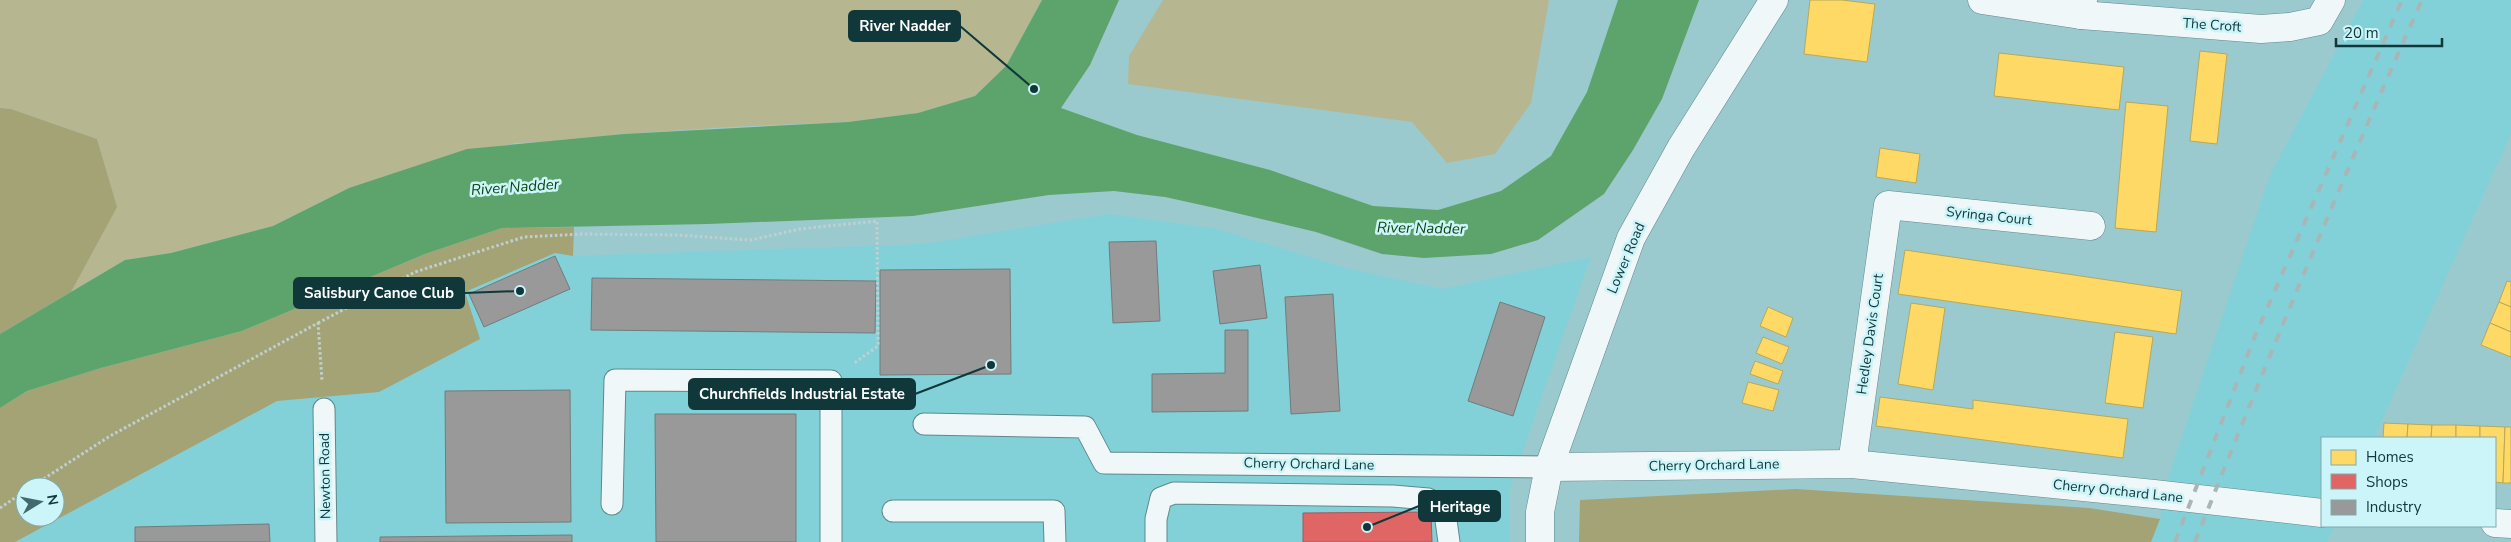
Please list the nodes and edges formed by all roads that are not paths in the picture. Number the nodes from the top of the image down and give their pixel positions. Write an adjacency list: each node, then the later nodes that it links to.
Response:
1 (1774, 0): 10 (street, Lower Road)
2 (1982, 0): 4 (street)
3 (2331, 0): 4 (street, The Croft)
4 (2082, 8)
5 (1888, 205): 6 (street, Syringa Court); 9 (street, Hedley Davis Court)
6 (2090, 226)
7 (324, 409): 16 (lane, Newton Road)
8 (924, 424): 10 (lane, Cherry Orchard Lane)
9 (1852, 464): 10 (street, Cherry Orchard Lane); 13 (street, Cherry Orchard Lane)
10 (1549, 466): 21 (street, Lower Road)
11 (612, 504): 17 (lane)
12 (893, 511): 18 (lane)
13 (2321, 514)
14 (2496, 523): 15 (street)
15 (2511, 524)
16 (326, 542)
17 (831, 542)
18 (1055, 542)
19 (1156, 542): 20 (lane)
20 (1449, 542)
21 (1540, 542)

